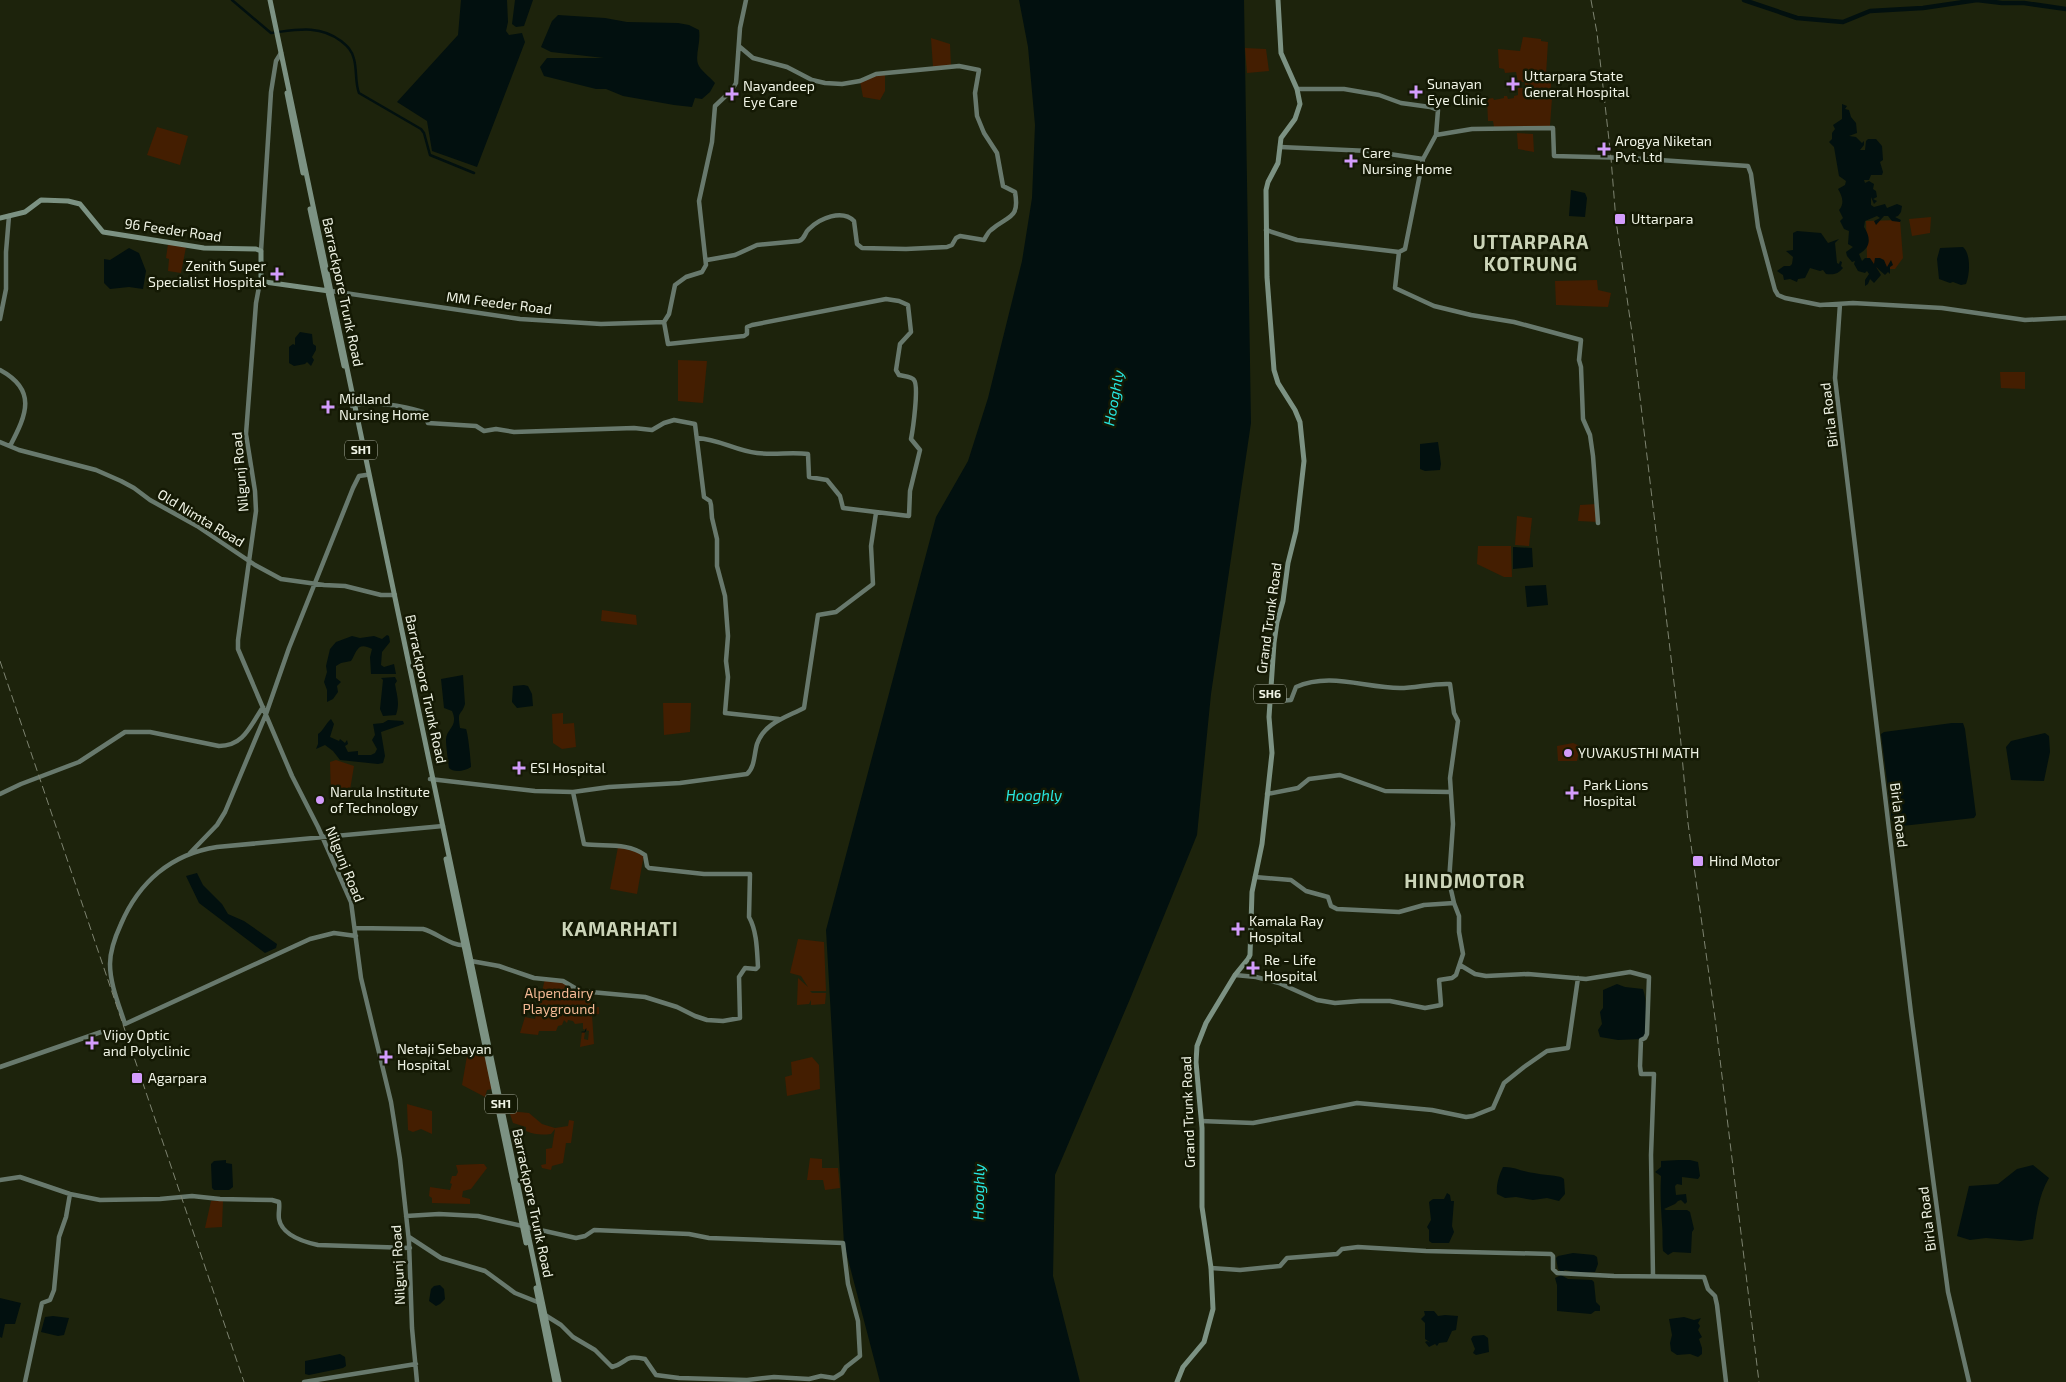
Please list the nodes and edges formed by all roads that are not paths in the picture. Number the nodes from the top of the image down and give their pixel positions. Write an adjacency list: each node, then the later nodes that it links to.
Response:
1 (269, 0): 5 (main road, Barrackpore Trunk Road / SH1)
2 (746, 0): 4 (street)
3 (1278, 0): 6 (main road, Grand Trunk Road / SH6)
4 (740, 47): 15 (street); 15 (street)
5 (280, 54): 13 (street); 17 (main road, Barrackpore Trunk Road / SH1)
6 (1297, 89): 7 (street); 8 (main road, Grand Trunk Road / SH6)
7 (1436, 135): 9 (street); 18 (street)
8 (1280, 147): 9 (street); 12 (main road, Grand Trunk Road / SH6)
9 (1423, 160): 14 (street)
10 (9, 216): 11 (main road, 96 Feeder Road); 13 (main road, 96 Feeder Road); 19 (street)
11 (0, 218)
12 (1266, 230): 14 (street); 33 (main road, Grand Trunk Road / SH6)
13 (262, 251): 16 (main road)
14 (1399, 252): 29 (street)
15 (707, 260): 21 (street)
16 (263, 280): 17 (main road); 30 (street, Nilgunj Road)
17 (329, 291): 21 (street, MM Feeder Road); 23 (main road, Barrackpore Trunk Road / SH1)
18 (1840, 304): 20 (street); 75 (street, Birla Road)
19 (0, 318)
20 (2066, 318)
21 (664, 322): 28 (street)
22 (0, 370): 26 (street)
23 (353, 405): 24 (street); 27 (main road, Barrackpore Trunk Road / SH1); 32 (main road, Barrackpore Trunk Road / SH1)
24 (697, 438): 28 (street); 36 (street)
25 (0, 442): 26 (street, Old Nimta Road)
26 (10, 446): 30 (street, Old Nimta Road)
27 (366, 475): 31 (street); 32 (main road, Barrackpore Trunk Road / SH1)
28 (876, 513): 36 (street)
29 (1598, 523)
30 (249, 560): 31 (street, Old Nimta Road); 34 (street, Nilgunj Road)
31 (315, 584): 32 (street, Old Nimta Road); 35 (street)
32 (393, 595): 37 (main road, Barrackpore Trunk Road / SH1)
33 (1270, 702): 39 (street); 41 (main road, Grand Trunk Road / SH6)
34 (263, 707): 35 (street, Nilgunj Road); 40 (street)
35 (266, 714): 43 (street, Nilgunj Road); 44 (street)
36 (779, 719): 38 (street)
37 (432, 779): 38 (street); 42 (main road, Barrackpore Trunk Road / SH1)
38 (573, 792): 50 (street)
39 (1450, 792): 41 (street); 46 (street)
40 (0, 794)
41 (1267, 794): 45 (main road, Grand Trunk Road / SH6)
42 (441, 826): 43 (street); 49 (main road, Barrackpore Trunk Road / SH1)
43 (323, 837): 44 (street); 47 (street, Nilgunj Road)
44 (189, 854): 48 (street)
45 (1255, 877): 46 (street); 52 (main road, Grand Trunk Road / SH6)
46 (1454, 903): 51 (street)
47 (355, 928): 48 (street, Nilgunj Road); 49 (street)
48 (356, 936): 60 (street, Nilgunj Road)
49 (466, 946): 50 (main road, Barrackpore Trunk Road / SH1); 55 (main road, Barrackpore Trunk Road / SH1)
50 (471, 960): 55 (main road, Barrackpore Trunk Road / SH1)
51 (1460, 965): 52 (street); 53 (street)
52 (1236, 975): 57 (main road, Grand Trunk Road / SH6)
53 (1578, 978): 57 (street); 65 (street)
54 (104, 1032): 56 (street)
55 (486, 1042): 61 (main road, Barrackpore Trunk Road / SH1)
56 (0, 1067)
57 (1202, 1121): 64 (main road, Grand Trunk Road / SH6)
58 (0, 1180): 59 (street)
59 (70, 1194): 63 (street); 69 (street)
60 (406, 1216): 61 (street); 62 (street, Nilgunj Road)
61 (524, 1226): 66 (main road, Barrackpore Trunk Road / SH1); 67 (street)
62 (409, 1237): 63 (street, Nilgunj Road); 66 (street)
63 (410, 1248): 68 (street, Nilgunj Road)
64 (1211, 1268): 65 (street); 73 (main road, Grand Trunk Road / SH6)
65 (1653, 1276): 74 (street)
66 (540, 1302): 67 (main road, Barrackpore Trunk Road / SH1); 72 (main road, Barrackpore Trunk Road / SH1)
67 (545, 1315): 72 (main road, Barrackpore Trunk Road / SH1)
68 (416, 1364): 70 (street); 71 (street, Nilgunj Road)
69 (25, 1382)
70 (304, 1382)
71 (417, 1382)
72 (557, 1382)
73 (1178, 1382)
74 (1726, 1382)
75 (1969, 1382)

